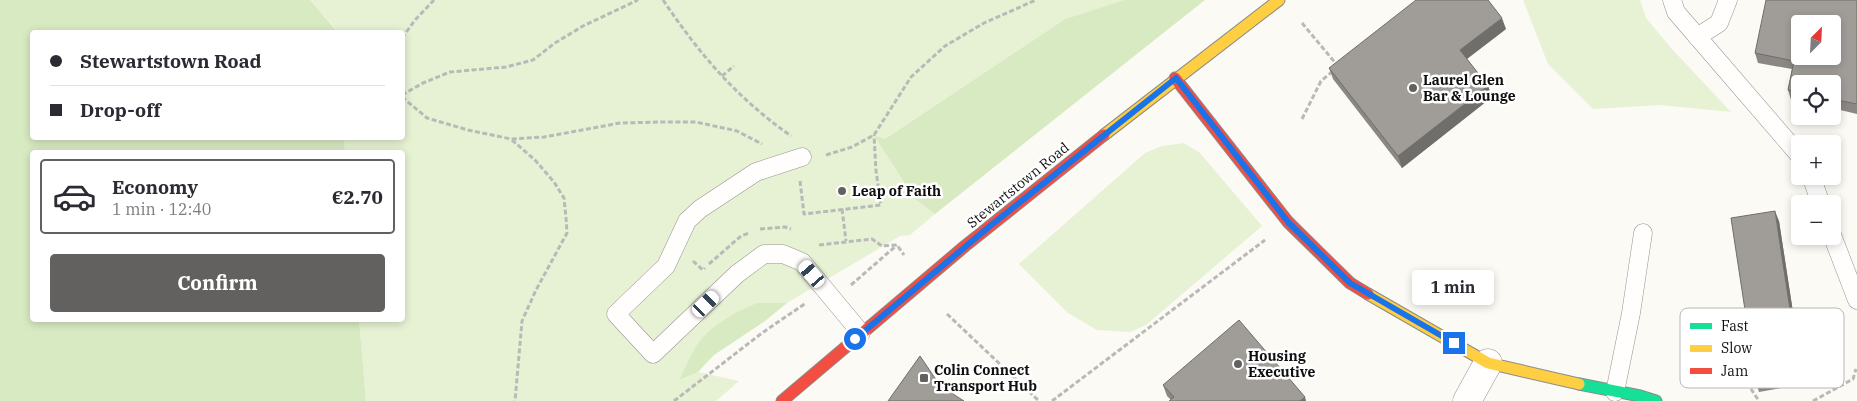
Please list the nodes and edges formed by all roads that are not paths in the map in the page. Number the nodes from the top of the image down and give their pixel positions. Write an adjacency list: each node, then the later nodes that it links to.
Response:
1 (1279, 0): 5 (main road, Stewartstown Road)
2 (1672, 0): 4 (lane)
3 (1728, 0): 4 (lane)
4 (1697, 37): 6 (lane)
5 (1176, 78): 11 (main road, Stewartstown Road); 12 (main road)
6 (1791, 146)
7 (802, 157): 11 (lane)
8 (1643, 233): 13 (lane)
9 (1836, 245): 10 (lane)
10 (1857, 300)
11 (861, 333): 14 (main road, Stewartstown Road)
12 (1488, 363): 13 (main road); 15 (street)
13 (1625, 396): 16 (main road)
14 (782, 401)
15 (1467, 401)
16 (1656, 401)

